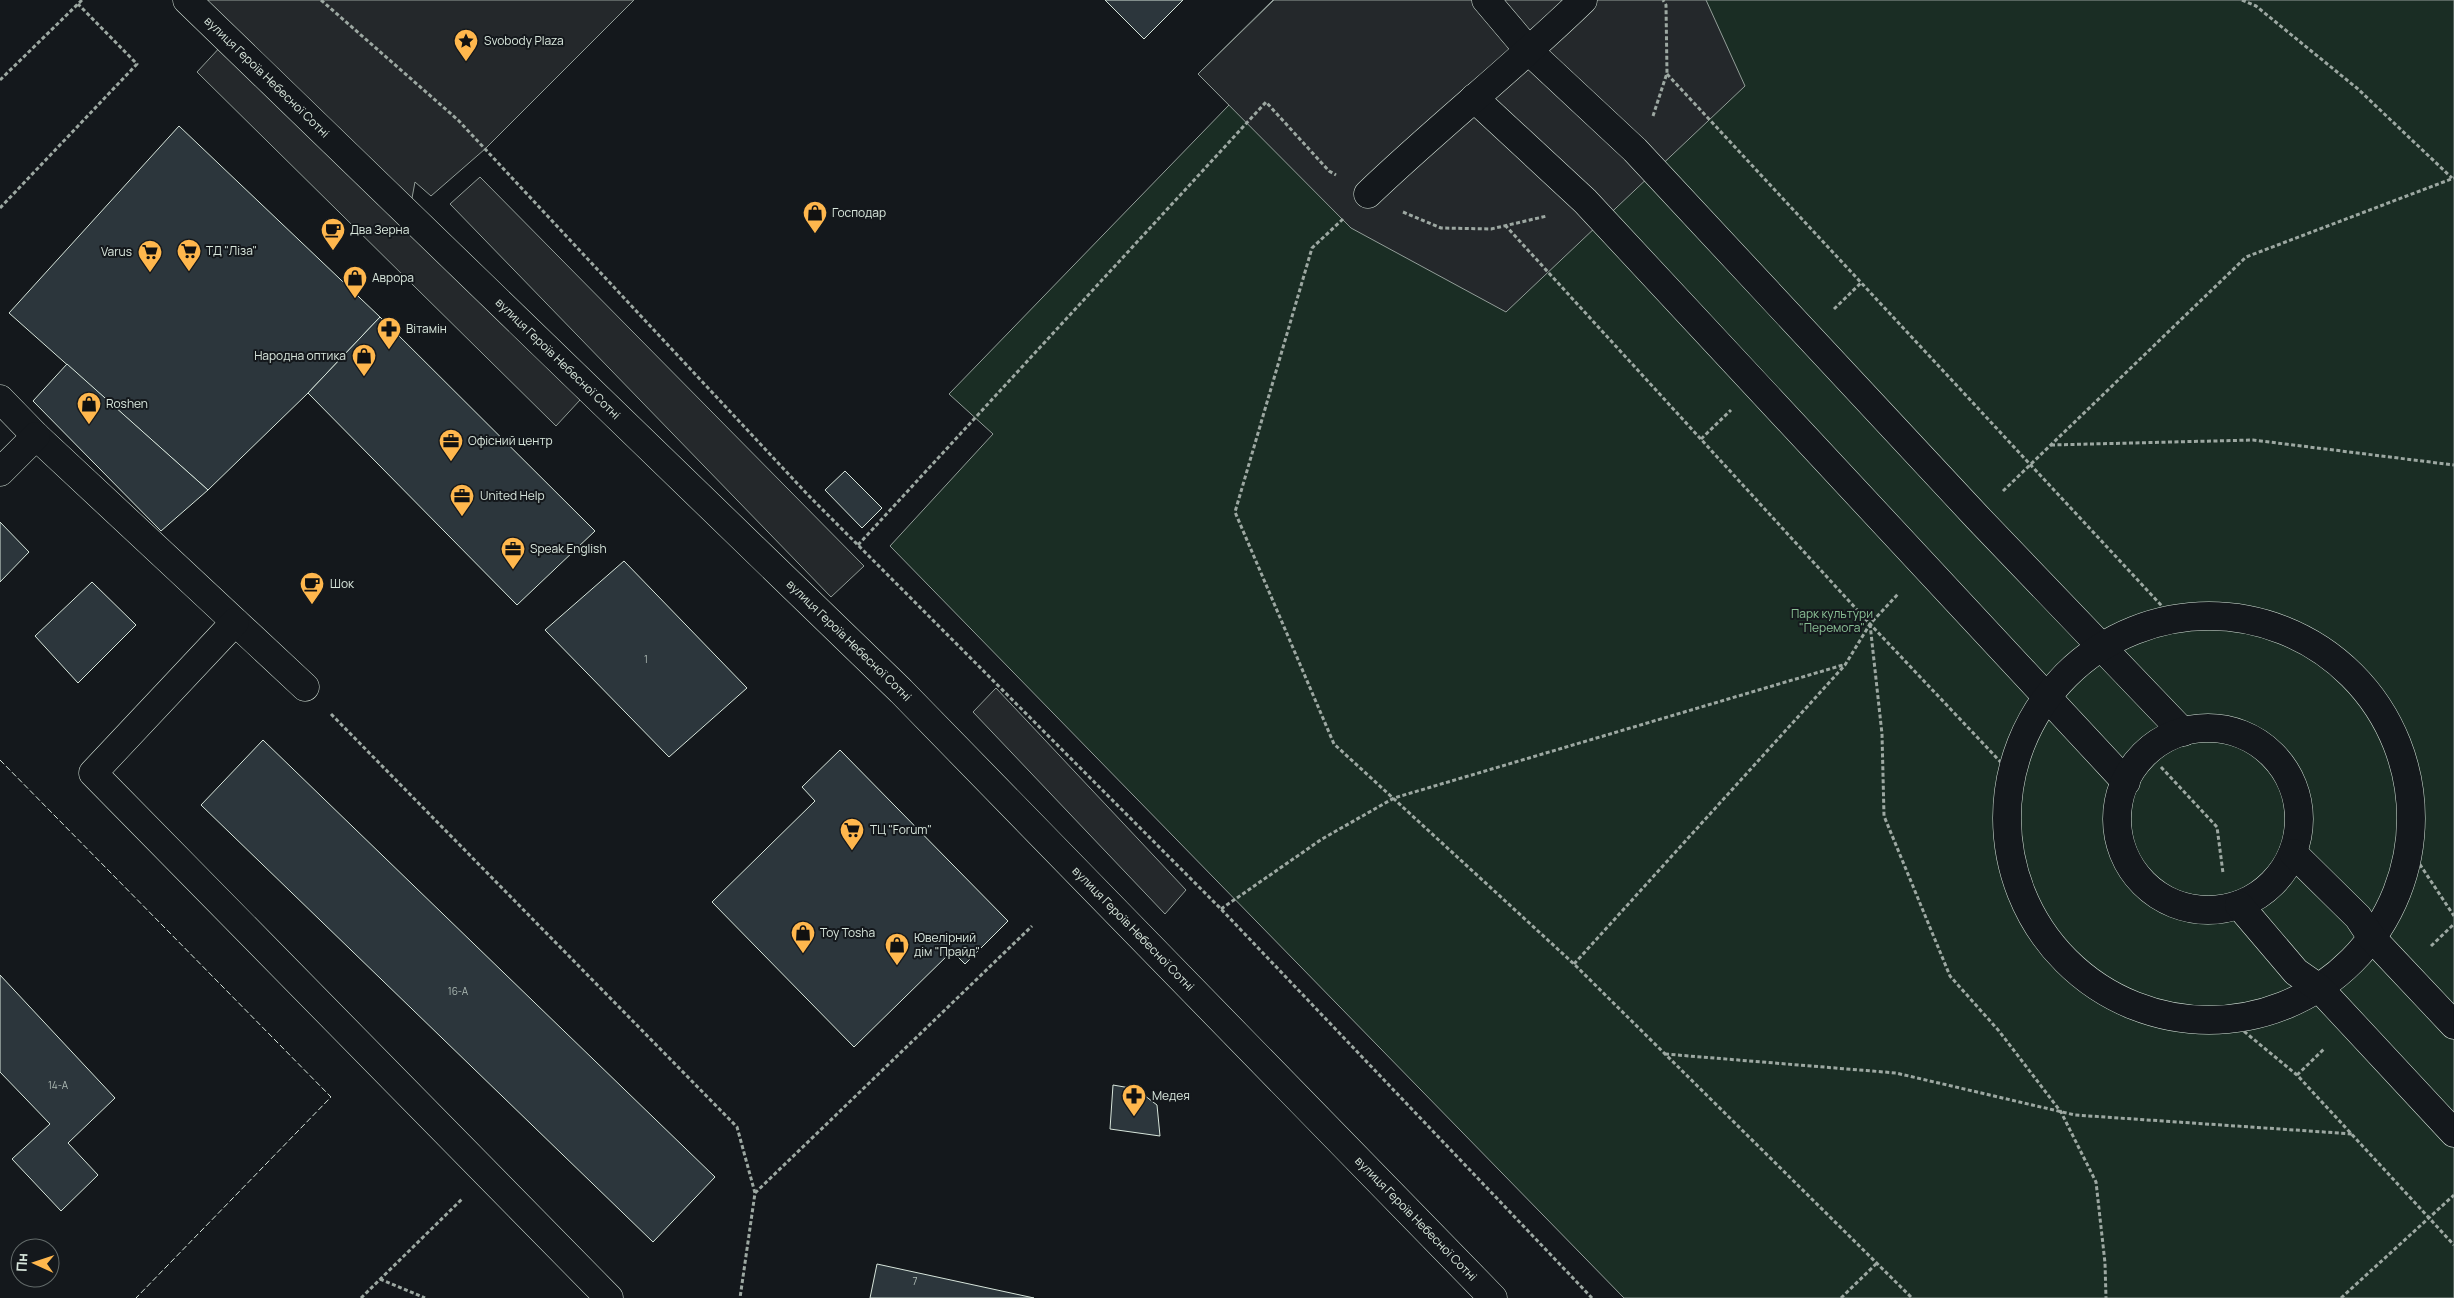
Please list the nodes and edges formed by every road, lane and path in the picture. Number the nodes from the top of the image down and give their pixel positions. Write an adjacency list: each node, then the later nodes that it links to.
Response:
1 (82, 0): 7 (path)
2 (187, 0): 63 (street, вулиця Героїв Небесної Сотні)
3 (321, 0): 23 (path)
4 (1486, 0): 8 (street)
5 (1583, 0): 8 (street)
6 (2242, 0): 12 (path)
7 (78, 4): 10 (path); 14 (path)
8 (1530, 52): 11 (street); 22 (street)
9 (1667, 74): 19 (path)
10 (0, 80)
11 (1474, 98): 13 (street); 24 (street)
12 (2453, 178): 18 (path)
13 (1368, 194): 23 (path); 36 (path)
14 (0, 208)
15 (1504, 225): 27 (path)
16 (0, 398): 17 (street)
17 (36, 436): 21 (street); 26 (street)
18 (2050, 445): 19 (path); 20 (path)
19 (2030, 463): 22 (path); 25 (path)
20 (2454, 466)
21 (0, 472)
22 (1977, 517): 28 (street)
23 (858, 545): 40 (path)
24 (1924, 567): 27 (path); 31 (street)
25 (2174, 619): 28 (street); 37 (street)
26 (235, 622): 30 (street); 52 (street)
27 (1870, 624): 29 (path); 34 (path); 49 (path)
28 (2102, 647): 31 (street); 32 (street)
29 (1845, 665): 36 (path); 44 (path)
30 (305, 687): 53 (path)
31 (2047, 698): 34 (street); 35 (street)
32 (2183, 732): 33 (street); 38 (street)
33 (2147, 752): 35 (street); 39 (path)
34 (2012, 774): 46 (street)
35 (2126, 782): 39 (street)
36 (1394, 798): 40 (path); 44 (path)
37 (2410, 848): 41 (path); 43 (street)
38 (2293, 853): 39 (street); 43 (street)
39 (2234, 907): 45 (street)
40 (1221, 910): 64 (path)
41 (2454, 916)
42 (1032, 926): 53 (path)
43 (2372, 938): 45 (street); 47 (street)
44 (1574, 964): 48 (path)
45 (2320, 988): 46 (street); 50 (street)
46 (2229, 1019): 51 (path)
47 (2454, 1025)
48 (1665, 1054): 49 (path); 57 (path)
49 (2061, 1112): 51 (path); 67 (path)
50 (2454, 1133)
51 (2353, 1134): 55 (path)
52 (487, 1174): 58 (path); 61 (street)
53 (755, 1193): 62 (path)
54 (2454, 1196): 55 (path)
55 (2428, 1218): 56 (path); 68 (path)
56 (2454, 1245)
57 (1877, 1263): 65 (path); 66 (path)
58 (380, 1279): 59 (path); 60 (path)
59 (361, 1298)
60 (425, 1298)
61 (609, 1298)
62 (740, 1298)
63 (1494, 1298)
64 (1592, 1298)
65 (1841, 1298)
66 (1912, 1298)
67 (2106, 1298)
68 (2341, 1298)

